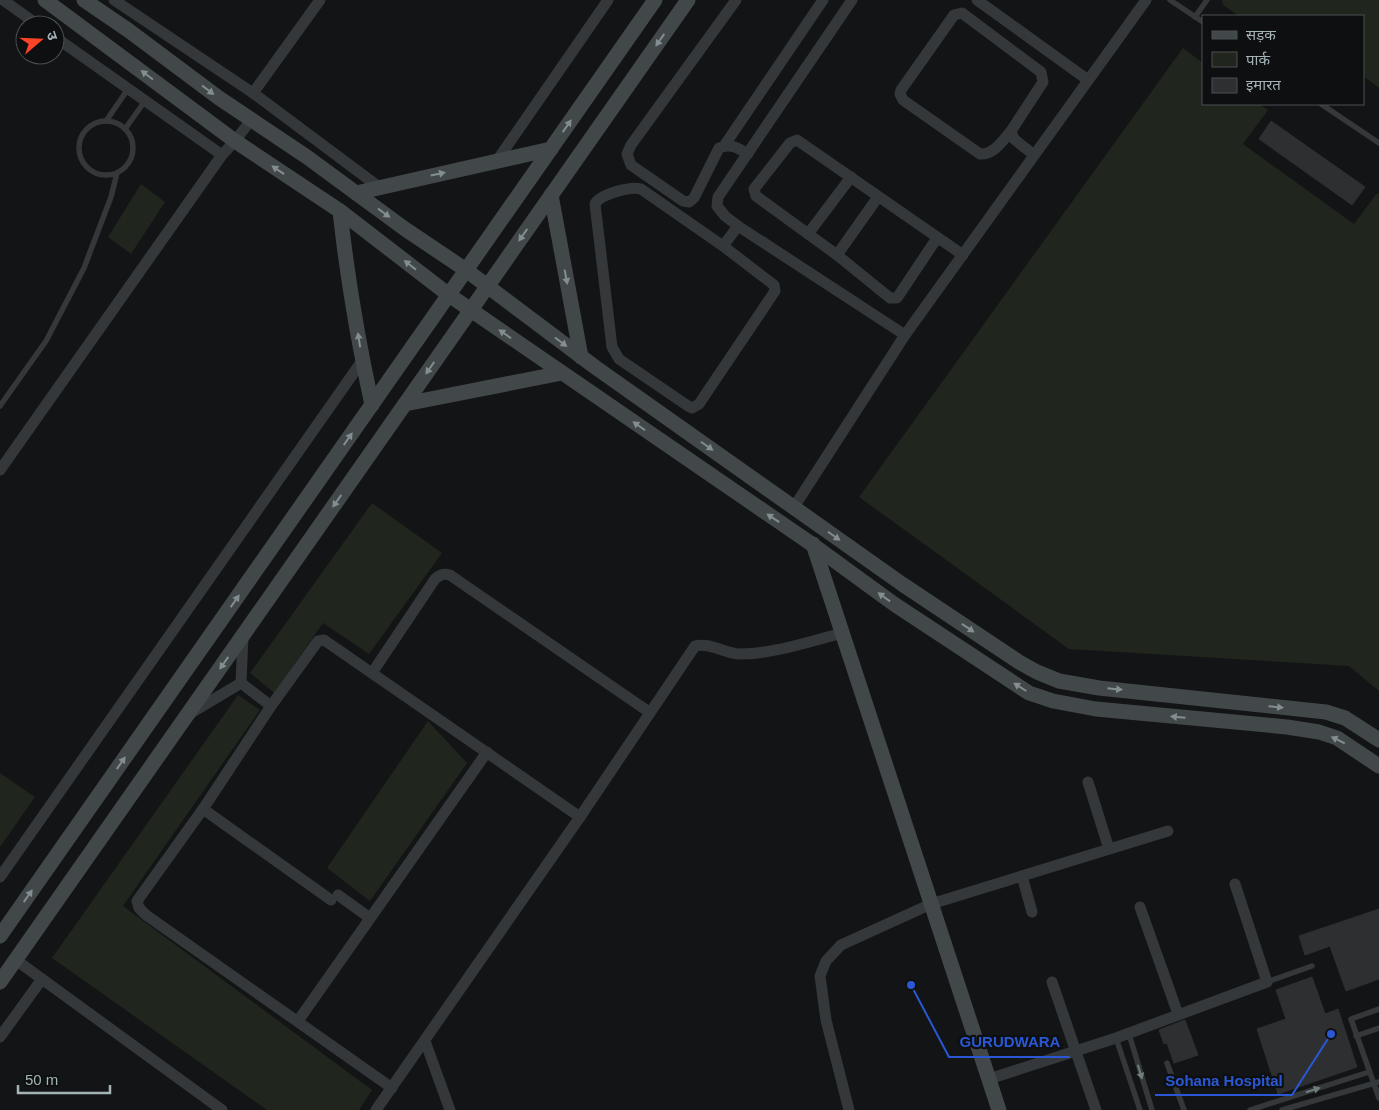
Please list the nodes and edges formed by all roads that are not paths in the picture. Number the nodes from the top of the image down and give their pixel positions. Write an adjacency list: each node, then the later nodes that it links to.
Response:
1 (3, 0): 16 (street)
2 (45, 0): 29 (main road, one-way to 2)
3 (84, 0): 25 (main road, one-way to 25)
4 (608, 0): 36 (street)
5 (655, 0): 32 (main road, one-way to 5)
6 (688, 0): 41 (main road, one-way to 41)
7 (736, 0): 31 (street)
8 (823, 0): 31 (street)
9 (852, 0): 33 (street)
10 (977, 0): 20 (street)
11 (1146, 0): 20 (street)
12 (1170, 0): 17 (lane)
13 (1207, 0): 17 (lane)
14 (120, 2): 22 (street)
15 (316, 2): 22 (street)
16 (24, 15)
17 (1195, 17): 18 (lane)
18 (1202, 21)
19 (65, 44): 21 (street)
20 (1088, 80): 35 (street)
21 (128, 89): 23 (street); 26 (lane)
22 (253, 93): 39 (street)
23 (144, 100): 27 (lane); 34 (street)
24 (1322, 105): 30 (lane)
25 (251, 120): 29 (street); 40 (main road)
26 (106, 121): 27 (lane); 37 (lane)
27 (125, 129): 37 (lane)
28 (1011, 131): 28 (street); 35 (street)
29 (235, 141): 34 (street); 43 (main road, one-way to 29)
30 (1379, 143)
31 (724, 146): 33 (street)
32 (551, 149): 36 (main road); 50 (main road)
33 (748, 154): 44 (street)
34 (222, 155): 61 (street)
35 (1034, 155): 49 (street)
36 (496, 162): 39 (main road, one-way to 36)
37 (117, 172): 60 (lane)
38 (851, 177): 42 (street); 45 (street); 45 (street)
39 (379, 187): 40 (main road)
40 (356, 193): 50 (main road, one-way to 50)
41 (551, 195): 51 (main road, one-way to 51); 55 (main road, one-way to 55)
42 (878, 196): 46 (street); 48 (street)
43 (340, 211): 52 (main road, one-way to 43); 56 (main road, one-way to 43)
44 (738, 226): 47 (street); 54 (street)
45 (808, 234): 48 (street)
46 (938, 238): 48 (street); 49 (street)
47 (723, 246): 47 (street)
48 (837, 255)
49 (963, 255): 54 (street)
50 (466, 270): 51 (main road); 52 (main road)
51 (488, 286): 53 (main road); 55 (main road, one-way to 55)
52 (449, 295): 53 (main road); 59 (main road)
53 (471, 310): 57 (main road, one-way to 53); 58 (main road, one-way to 58)
54 (905, 335): 62 (street)
55 (581, 357): 62 (main road, one-way to 62)
56 (362, 361): 59 (main road); 80 (street)
57 (562, 373): 58 (main road); 63 (main road, one-way to 57)
58 (405, 404): 65 (main road, one-way to 65)
59 (372, 405): 86 (main road, one-way to 59)
60 (0, 406)
61 (0, 470)
62 (794, 507): 63 (main road); 71 (main road, one-way to 71)
63 (813, 545): 64 (main road); 73 (main road, one-way to 63)
64 (843, 633): 69 (street); 82 (main road)
65 (243, 636): 67 (street); 70 (main road, one-way to 70)
66 (372, 673): 68 (street); 69 (street); 72 (street)
67 (241, 683): 68 (street); 70 (street)
68 (271, 706): 75 (street)
69 (649, 712): 76 (street)
70 (187, 716): 87 (main road)
71 (1379, 740)
72 (487, 752): 76 (street); 85 (street)
73 (1379, 766)
74 (1088, 782): 78 (street)
75 (202, 809): 85 (street); 95 (street)
76 (580, 817): 101 (street)
77 (1168, 831): 78 (street)
78 (1109, 849): 79 (street)
79 (1022, 876): 82 (street); 84 (street)
80 (0, 877)
81 (1236, 884): 92 (street)
82 (931, 904): 105 (main road); 112 (street)
83 (1140, 907): 94 (street)
84 (1032, 912)
85 (370, 918): 95 (street)
86 (0, 936)
87 (16, 960): 89 (street); 90 (main road)
88 (1312, 966): 92 (lane)
89 (42, 979): 99 (street); 109 (street)
90 (0, 982)
91 (1052, 982): 102 (street)
92 (1268, 982): 94 (street)
93 (1379, 1009): 98 (lane)
94 (1178, 1014): 97 (street)
95 (298, 1022): 107 (street)
96 (1379, 1028): 98 (lane)
97 (1128, 1034): 100 (street); 116 (lane, one-way to 116)
98 (1356, 1036): 104 (lane)
99 (0, 1037)
100 (1116, 1038): 102 (street); 115 (lane)
101 (425, 1041): 107 (street); 111 (street)
102 (1076, 1050): 105 (street); 114 (street)
103 (1167, 1063): 117 (lane)
104 (1369, 1072): 106 (lane); 118 (lane, one-way to 104)
105 (989, 1079): 113 (main road)
106 (1376, 1082): 108 (lane); 119 (lane)
107 (392, 1088): 110 (street)
108 (1379, 1098)
109 (221, 1110)
110 (376, 1110)
111 (450, 1110)
112 (849, 1110)
113 (999, 1110)
114 (1096, 1110)
115 (1140, 1110)
116 (1152, 1110)
117 (1184, 1110)
118 (1250, 1110)
119 (1282, 1110)

